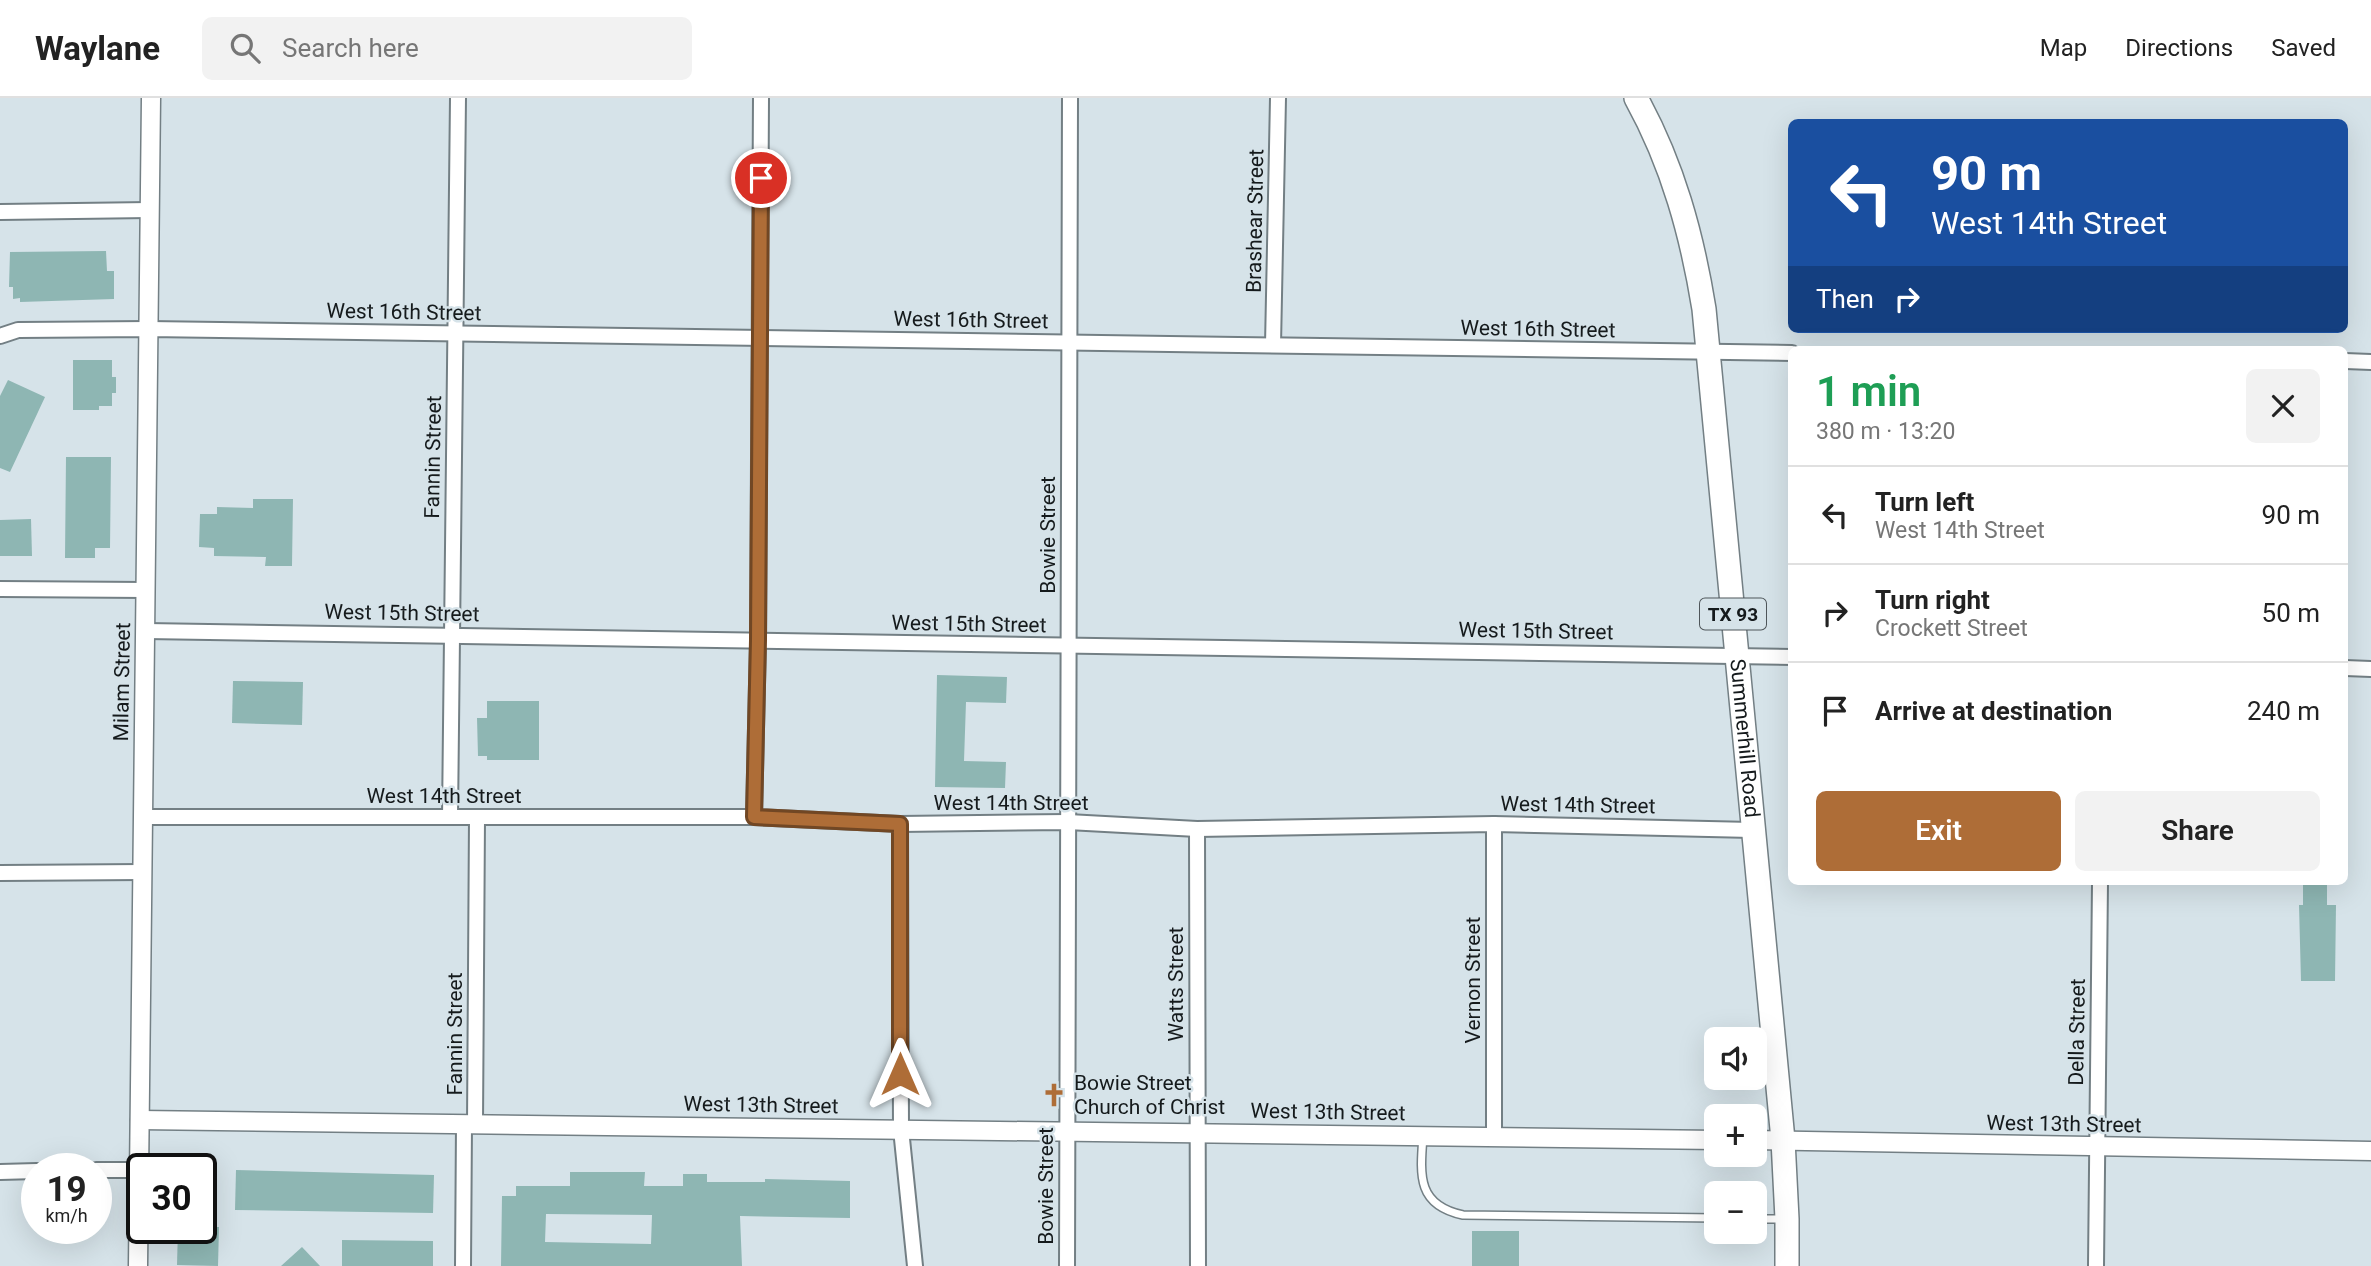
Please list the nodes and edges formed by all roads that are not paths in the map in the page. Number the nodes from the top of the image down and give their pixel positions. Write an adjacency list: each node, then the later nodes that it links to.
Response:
1 (152, 98): 7 (street, Milam Street)
2 (458, 98): 10 (street, Fannin Street)
3 (761, 98): 12 (street)
4 (1070, 98): 13 (street, Bowie Street)
5 (1278, 98): 14 (street, Brashear Street)
6 (1636, 98): 15 (main road, Summerhill Road / TX 93)
7 (150, 210): 8 (street); 9 (street, Milam Street)
8 (0, 212)
9 (149, 329): 10 (street, West 16th Street); 11 (street, West 16th Street); 20 (street, Milam Street)
10 (455, 334): 12 (street, West 16th Street); 22 (street, Fannin Street)
11 (0, 335)
12 (761, 338): 13 (street, West 16th Street); 23 (street)
13 (1069, 342): 14 (street, West 16th Street); 24 (street, Bowie Street)
14 (1273, 345): 15 (street, West 16th Street)
15 (1709, 352): 16 (street, West 16th Street); 25 (main road, Summerhill Road / TX 93)
16 (1788, 353)
17 (2348, 361): 18 (street)
18 (2371, 362)
19 (0, 589): 20 (street)
20 (146, 590): 21 (street, Milam Street)
21 (146, 631): 22 (street, West 15th Street); 29 (street, Milam Street)
22 (452, 634): 23 (street, West 15th Street); 30 (street, Fannin Street)
23 (758, 640): 24 (street, West 15th Street); 31 (street)
24 (1069, 647): 25 (street, West 15th Street); 33 (street, Bowie Street)
25 (1737, 656): 26 (street, West 15th Street); 37 (main road, Summerhill Road / TX 93)
26 (1788, 657)
27 (2348, 668): 28 (street)
28 (2371, 669)
29 (143, 817): 30 (street, West 14th Street); 38 (street, Milam Street)
30 (450, 817): 32 (street, West 14th Street)
31 (754, 817): 32 (street, West 14th Street); 34 (street, West 14th Street)
32 (477, 818): 42 (street, Fannin Street)
33 (1068, 822): 34 (street, West 14th Street); 36 (street, West 14th Street); 44 (street, Bowie Street)
34 (900, 824): 43 (street)
35 (1494, 824): 36 (street, West 14th Street); 37 (street, West 14th Street); 47 (street, Vernon Street)
36 (1197, 829): 45 (street, Watts Street)
37 (1752, 830): 50 (main road, Summerhill Road / TX 93)
38 (143, 872): 39 (street); 41 (street, Milam Street)
39 (0, 873)
40 (2100, 885): 51 (street, Della Street)
41 (140, 1120): 42 (street, West 13th Street); 53 (street, Milam Street)
42 (470, 1124): 43 (street, West 13th Street); 61 (street, Fannin Street)
43 (901, 1129): 44 (street, West 13th Street); 62 (street)
44 (1067, 1132): 45 (street, West 13th Street); 63 (street, Bowie Street)
45 (1197, 1133): 46 (street, West 13th Street); 64 (street, Watts Street)
46 (1423, 1136): 47 (street, West 13th Street); 56 (lane)
47 (1494, 1137): 48 (street, West 13th Street)
48 (1704, 1140)
49 (1767, 1140): 50 (street, West 13th Street)
50 (1783, 1140): 51 (street, West 13th Street); 58 (main road, Summerhill Road / TX 93)
51 (2097, 1148): 52 (street, West 13th Street); 66 (street, Della Street)
52 (2371, 1151)
53 (139, 1153)
54 (21, 1171): 55 (street)
55 (0, 1172)
56 (1704, 1218)
57 (1767, 1219): 58 (lane)
58 (1787, 1219): 65 (main road, Summerhill Road / TX 93)
59 (138, 1244): 60 (street, Milam Street)
60 (138, 1266)
61 (463, 1266)
62 (915, 1266)
63 (1067, 1266)
64 (1198, 1266)
65 (1787, 1266)
66 (2095, 1266)

